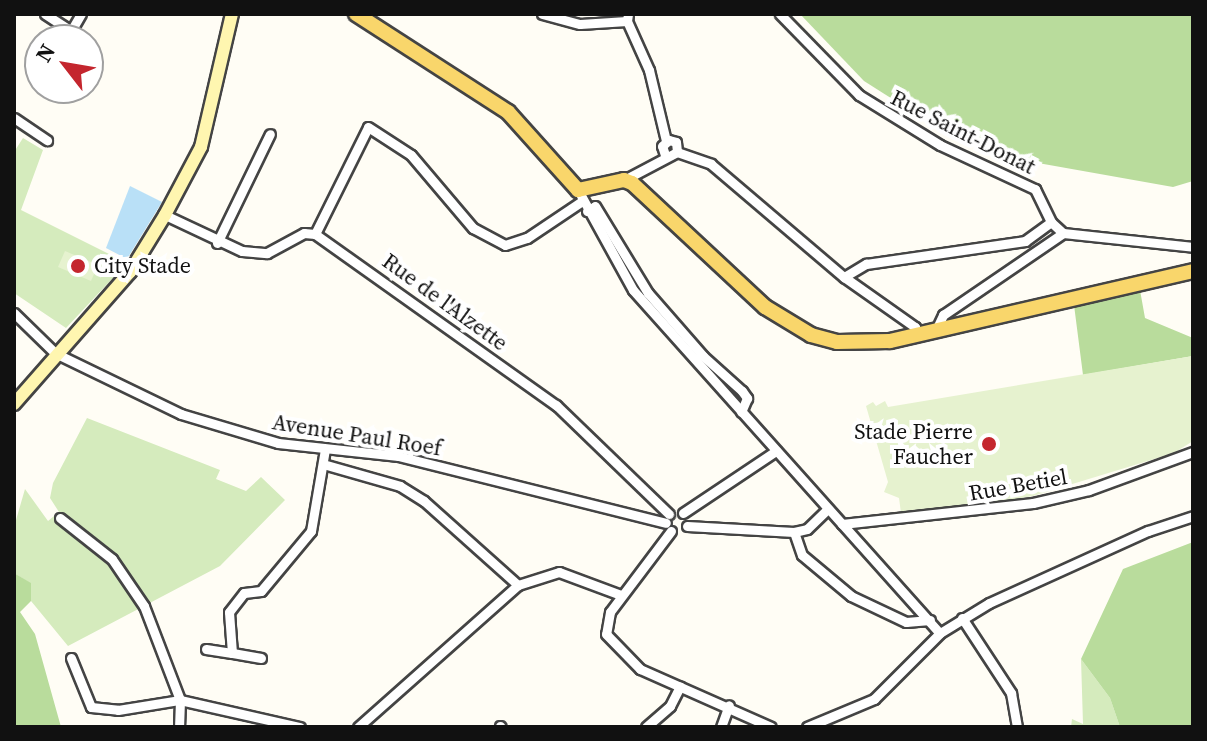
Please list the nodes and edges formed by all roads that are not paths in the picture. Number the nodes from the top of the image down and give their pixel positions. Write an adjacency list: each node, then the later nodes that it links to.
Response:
1 (45, 14): 2 (street)
2 (81, 14)
3 (232, 14): 16 (main road)
4 (356, 14): 15 (main road)
5 (542, 14): 7 (street)
6 (780, 14): 17 (street, Rue Saint-Donat)
7 (628, 18): 11 (street)
8 (14, 118): 10 (street)
9 (270, 134): 21 (street)
10 (47, 140)
11 (666, 141): 12 (street); 13 (street)
12 (677, 152): 13 (street); 25 (street)
13 (665, 155): 14 (street)
14 (624, 180): 15 (main road); 28 (main road)
15 (585, 202): 19 (street); 31 (street); 31 (street)
16 (165, 215): 21 (street); 29 (main road)
17 (1051, 222): 18 (street, Rue Saint-Donat); 20 (street)
18 (1063, 233): 22 (street); 23 (street)
19 (315, 234): 21 (street); 42 (street, Rue de l'Alzette)
20 (1025, 241): 23 (street); 25 (street)
21 (217, 243)
22 (1193, 247)
23 (1032, 252): 27 (street)
24 (1193, 271): 27 (main road)
25 (844, 277): 28 (street)
26 (14, 313): 29 (street, Avenue Paul Roef)
27 (936, 330): 28 (main road)
28 (917, 334)
29 (55, 353): 30 (main road); 32 (street, Avenue Paul Roef)
30 (14, 404)
31 (741, 412): 34 (street)
32 (325, 449): 33 (street, Avenue Paul Roef); 36 (street)
33 (352, 450): 37 (street); 42 (street, Avenue Paul Roef)
34 (776, 451): 38 (street); 39 (street)
35 (1193, 452): 43 (street, Rue Betiel)
36 (323, 464): 37 (street); 52 (street)
37 (350, 470): 46 (street)
38 (828, 509): 43 (street); 45 (street)
39 (683, 513): 42 (street); 44 (street)
40 (1193, 516): 48 (street)
41 (60, 518): 56 (street)
42 (669, 523): 44 (street); 47 (street)
43 (842, 524): 49 (street)
44 (687, 526): 45 (street)
45 (794, 532): 49 (street)
46 (518, 585): 47 (street); 60 (street)
47 (621, 595): 55 (street)
48 (962, 618): 50 (street); 65 (street)
49 (930, 620): 50 (street)
50 (940, 633): 64 (street)
51 (206, 649): 52 (street)
52 (232, 653): 54 (street)
53 (71, 658): 56 (street)
54 (261, 658)
55 (680, 686): 57 (street); 61 (street)
56 (180, 700): 58 (street); 59 (street)
57 (729, 705): 62 (street); 63 (street)
58 (179, 727)
59 (300, 727)
60 (358, 727)
61 (646, 727)
62 (721, 727)
63 (771, 727)
64 (807, 727)
65 (1018, 727)

